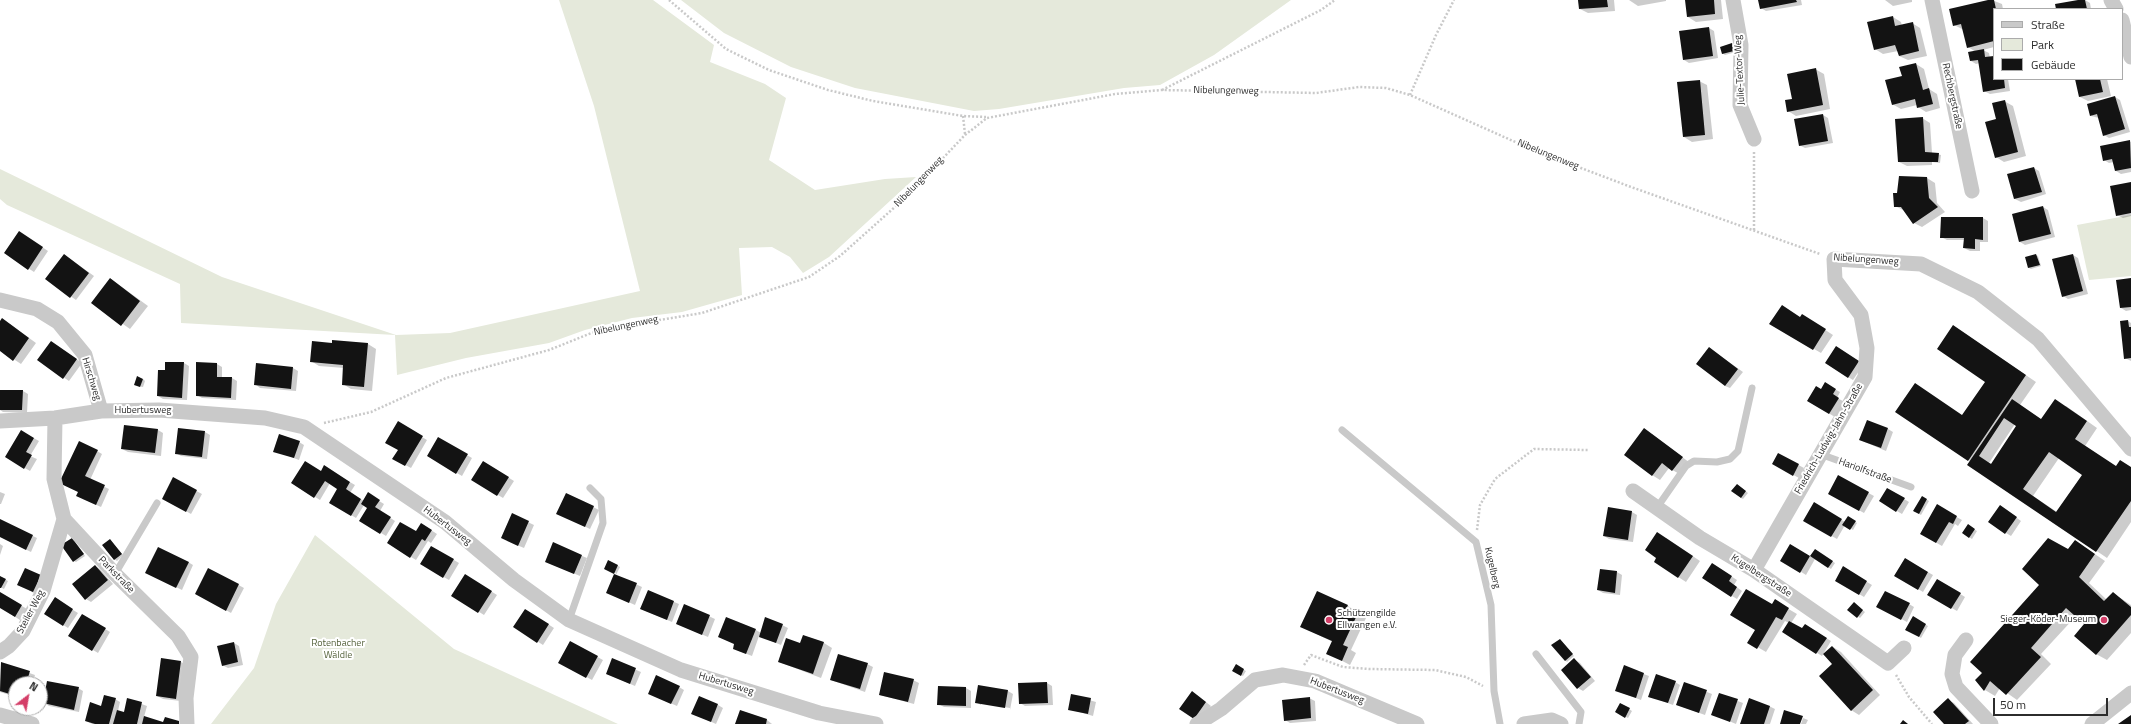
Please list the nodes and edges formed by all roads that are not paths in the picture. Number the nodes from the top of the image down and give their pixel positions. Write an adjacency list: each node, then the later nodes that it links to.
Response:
1 (1733, 0): 5 (street, Julie-Textor-Weg)
2 (1932, 0): 6 (street, Rechbergstraße)
3 (2123, 23): 4 (street)
4 (2131, 57)
5 (1754, 139)
6 (1972, 191)
7 (1834, 259): 14 (street, Nibelungenweg); 15 (street, Friedrich-Ludwig-Jahn-Straße)
8 (0, 300): 10 (street, Hirschweg)
9 (1752, 388): 20 (lane)
10 (101, 411): 11 (street, Hubertusweg); 24 (street, Hubertusweg)
11 (55, 418): 12 (street, Hubertusweg); 21 (street, Parkstraße)
12 (0, 421)
13 (1342, 430): 36 (lane, Kugelberg)
14 (2131, 449)
15 (1820, 454): 16 (lane, Hariolfstraße); 22 (street, Friedrich-Ludwig-Jahn-Straße)
16 (1911, 487)
17 (590, 488): 24 (lane)
18 (1633, 491): 20 (street, Kugelbergstraße)
19 (157, 503): 23 (lane)
20 (1656, 509): 22 (street, Kugelbergstraße)
21 (64, 518): 23 (street, Parkstraße); 27 (street, Steiler Weg)
22 (1754, 570): 26 (street, Kugelbergstraße)
23 (115, 574): 32 (street, Parkstraße)
24 (569, 620): 33 (street, Hubertusweg)
25 (1966, 640): 40 (street)
26 (1904, 648)
27 (0, 652)
28 (1536, 654): 39 (lane)
29 (2131, 693): 41 (street)
30 (0, 715): 31 (street)
31 (32, 724)
32 (187, 724)
33 (876, 724)
34 (1197, 724): 35 (street, Hubertusweg)
35 (1417, 724)
36 (1500, 724)
37 (1524, 724): 38 (street)
38 (1561, 724)
39 (1579, 724)
40 (1991, 724)
41 (2092, 724)

